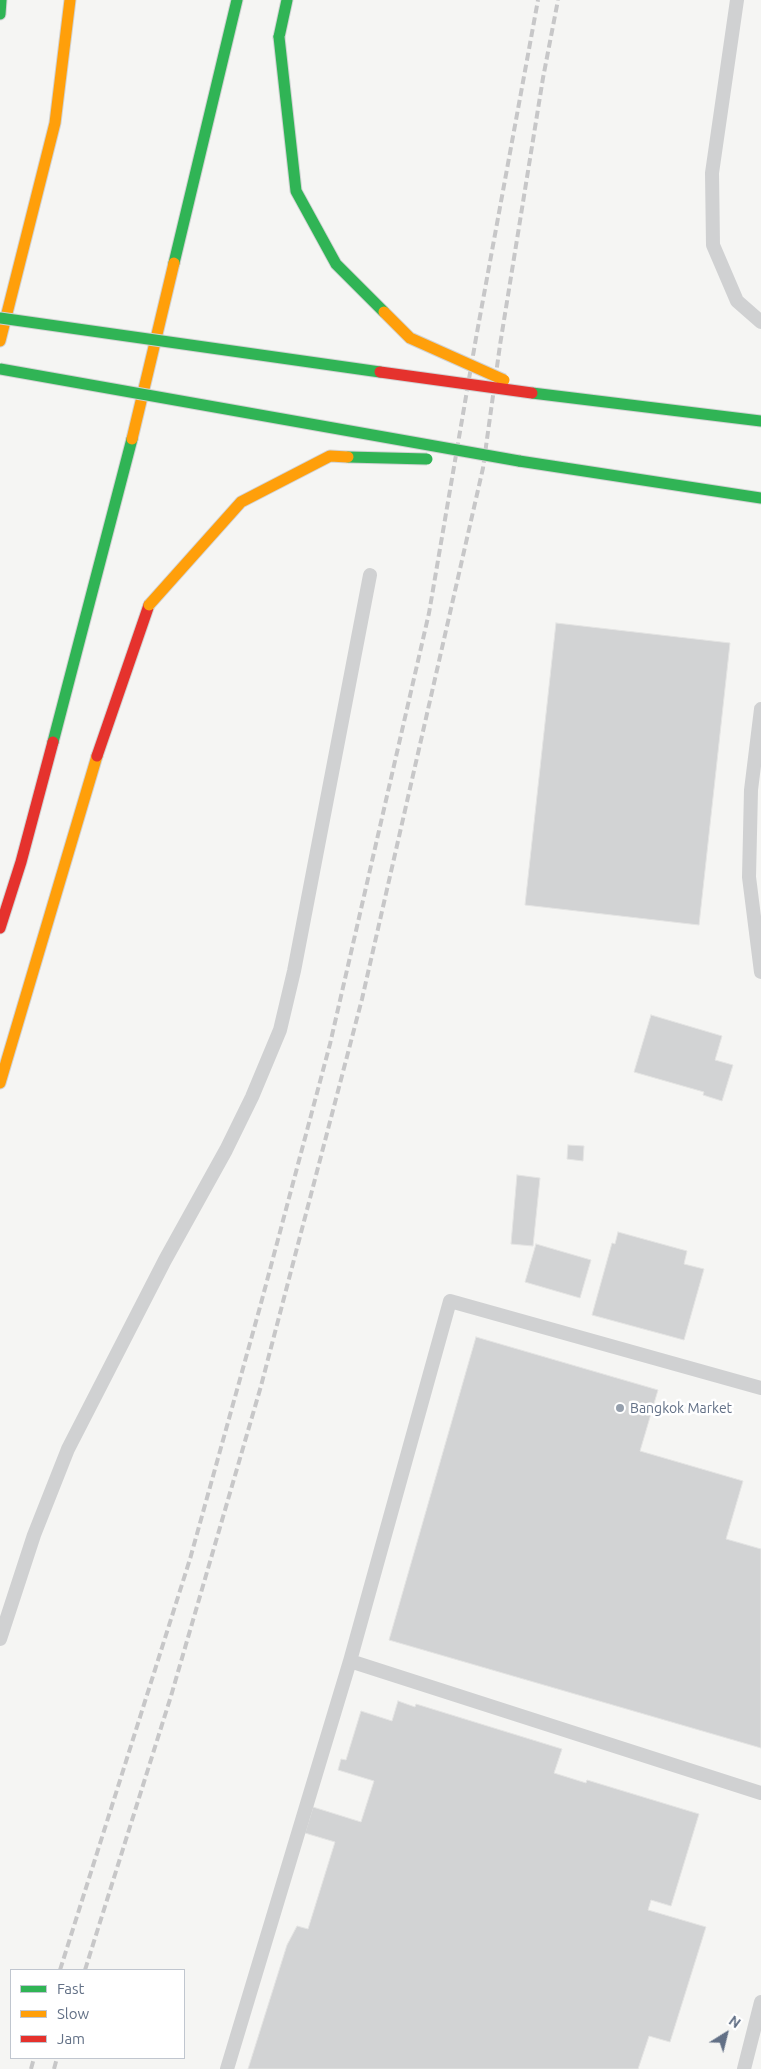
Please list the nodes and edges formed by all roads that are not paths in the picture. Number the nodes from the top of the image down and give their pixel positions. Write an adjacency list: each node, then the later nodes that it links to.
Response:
1 (1, 0): 6 (highway)
2 (70, 0): 9 (highway)
3 (237, 0): 17 (highway)
4 (287, 0): 11 (highway, bridge)
5 (737, 0): 8 (lane)
6 (0, 14)
7 (0, 318): 11 (highway, bridge)
8 (761, 322)
9 (0, 341)
10 (0, 369): 13 (highway, bridge)
11 (532, 393): 12 (highway)
12 (761, 419)
13 (519, 461): 14 (highway); 19 (highway, bridge)
14 (761, 498)
15 (370, 575): 21 (lane)
16 (761, 709): 18 (lane)
17 (0, 928)
18 (761, 972)
19 (0, 1083)
20 (761, 1388): 22 (lane)
21 (0, 1639)
22 (350, 1661): 23 (lane); 25 (lane)
23 (761, 1793)
24 (761, 2002): 26 (lane)
25 (227, 2069)
26 (744, 2069)

